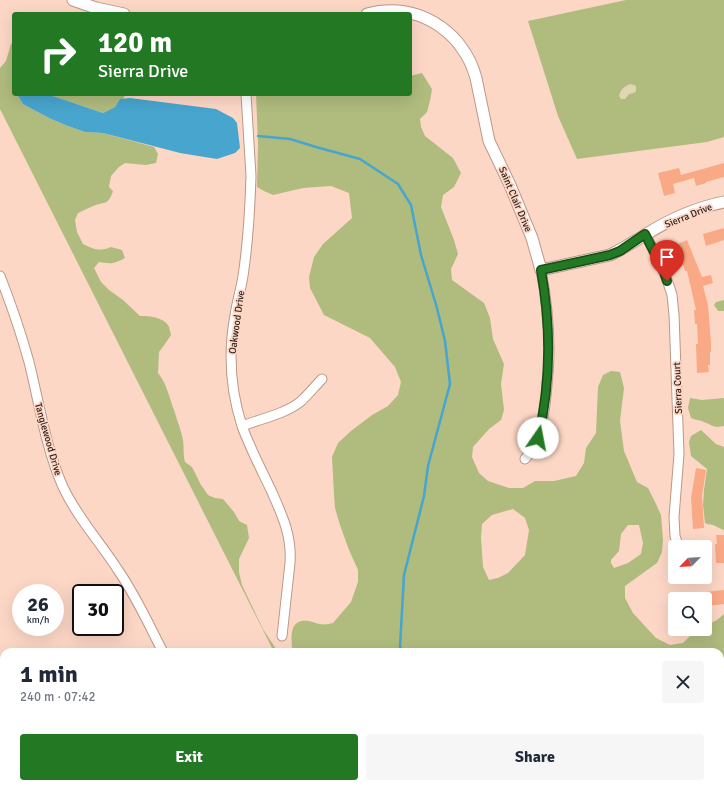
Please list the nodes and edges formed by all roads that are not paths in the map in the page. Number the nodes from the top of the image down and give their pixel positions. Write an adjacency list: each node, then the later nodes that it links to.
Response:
1 (73, 0): 2 (street)
2 (115, 12)
3 (374, 12): 4 (street, Saint Clair Drive)
4 (408, 12)
5 (412, 13): 9 (street, Saint Clair Drive)
6 (246, 96): 12 (street, Oakwood Drive)
7 (724, 202): 8 (street, Sierra Drive)
8 (645, 234): 9 (street, Sierra Drive); 14 (street, Sierra Court)
9 (541, 270): 13 (street, Saint Clair Drive)
10 (0, 276): 16 (street, Tanglewood Drive)
11 (322, 379): 12 (street)
12 (242, 426): 15 (street, Oakwood Drive)
13 (525, 459)
14 (676, 540)
15 (282, 636)
16 (161, 648)

